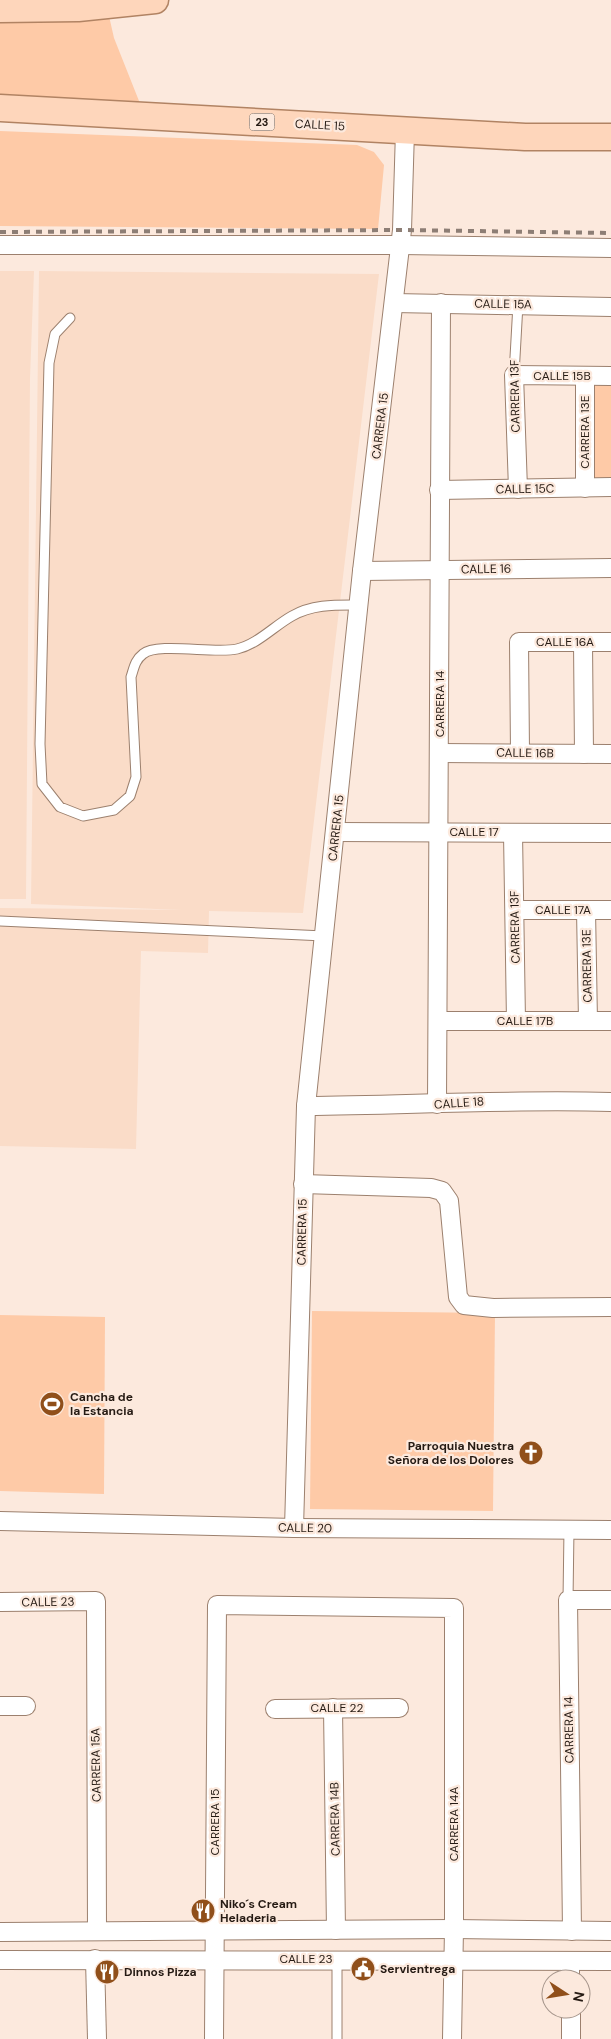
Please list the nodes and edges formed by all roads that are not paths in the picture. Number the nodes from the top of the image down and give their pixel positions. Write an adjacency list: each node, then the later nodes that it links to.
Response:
1 (155, 0): 2 (main road)
2 (0, 9)
3 (0, 108): 4 (main road, CALLE 15 / 23)
4 (405, 130): 5 (main road, CALLE 15 / 23); 7 (street, CARRERA 15)
5 (611, 137)
6 (0, 245): 7 (street)
7 (400, 246): 8 (street); 10 (street, CARRERA 15)
8 (611, 248)
9 (441, 303): 10 (street, CALLE 15A); 11 (street, CALLE 15A); 20 (street, CARRERA 14)
10 (394, 304): 23 (street, CARRERA 15)
11 (518, 304): 12 (street, CALLE 15A); 14 (lane, CARRERA 13F)
12 (611, 307)
13 (70, 318): 24 (lane)
14 (514, 375): 15 (street, CALLE 15B); 19 (street, CARRERA 13F)
15 (585, 376): 16 (street, CALLE 15B); 17 (street, CARRERA 13E)
16 (611, 376)
17 (585, 488): 18 (street, CALLE 15C); 19 (street, CALLE 15C)
18 (611, 488)
19 (518, 489): 20 (street, CALLE 15C)
20 (439, 490): 22 (street, CARRERA 14)
21 (611, 568): 22 (street, CALLE 16)
22 (441, 570): 23 (street, CALLE 16); 27 (street, CARRERA 14)
23 (362, 571): 24 (street, CARRERA 15)
24 (359, 605): 31 (street, CARRERA 15)
25 (584, 642): 26 (street, CALLE 16A); 28 (street, CALLE 16A); 29 (street)
26 (611, 642)
27 (439, 753): 28 (street, CALLE 16B); 32 (street, CARRERA 14)
28 (520, 753): 29 (street, CALLE 16B)
29 (584, 754): 30 (street, CALLE 16B)
30 (611, 754)
31 (336, 832): 32 (street, CALLE 17); 39 (street, CARRERA 15)
32 (439, 832): 33 (street, CALLE 17); 40 (street, CARRERA 14)
33 (513, 832): 34 (street, CALLE 17); 35 (street, CARRERA 13F)
34 (611, 833)
35 (515, 910): 36 (street, CALLE 17A); 41 (street, CARRERA 13F)
36 (586, 910): 37 (street, CALLE 17A); 42 (street, CARRERA 13E)
37 (611, 910)
38 (0, 922): 39 (lane)
39 (324, 936): 46 (street, CARRERA 15)
40 (438, 1021): 41 (street, CALLE 17B); 45 (street, CARRERA 14)
41 (516, 1021): 42 (street, CALLE 17B)
42 (588, 1021): 43 (street, CALLE 17B)
43 (611, 1021)
44 (611, 1102): 45 (street, CALLE 18)
45 (437, 1104): 46 (street, CALLE 18)
46 (306, 1106): 47 (street, CARRERA 15)
47 (303, 1184): 48 (street); 50 (street, CARRERA 15)
48 (611, 1307)
49 (0, 1521): 50 (street, CALLE 20)
50 (294, 1528): 51 (street, CALLE 20)
51 (569, 1530): 52 (street, CALLE 20); 53 (lane, CARRERA 14)
52 (611, 1530)
53 (568, 1600): 54 (street); 67 (street, CARRERA 14)
54 (611, 1600)
55 (96, 1601): 56 (street, CALLE 23); 65 (street, CARRERA 15A)
56 (0, 1602)
57 (217, 1605): 63 (street, CARRERA 15); 64 (street, CARRERA 14A)
58 (0, 1706): 59 (street)
59 (26, 1706)
60 (333, 1708): 61 (street, CALLE 22); 62 (street, CALLE 22); 66 (street, CARRERA 14B)
61 (399, 1708)
62 (276, 1709)
63 (214, 1929): 65 (street); 66 (street); 70 (street, CARRERA 15)
64 (454, 1929): 66 (street); 67 (street); 75 (street, CARRERA 14A)
65 (97, 1930): 69 (street)
66 (336, 1930)
67 (572, 1931): 68 (street)
68 (611, 1931)
69 (0, 1932)
70 (214, 1959): 71 (street, CALLE 23); 73 (street, CALLE 23); 80 (street, CARRERA 15)
71 (336, 1959): 75 (street, CALLE 23); 81 (lane)
72 (0, 1960): 73 (street, CALLE 23)
73 (95, 1960): 79 (street)
74 (570, 1961): 75 (street, CALLE 23); 76 (street, CALLE 23); 77 (street)
75 (453, 1962): 82 (street, CARRERA 14A)
76 (611, 1962)
77 (570, 1969)
78 (571, 2019): 83 (street)
79 (97, 2039)
80 (214, 2039)
81 (337, 2039)
82 (452, 2039)
83 (571, 2039)

